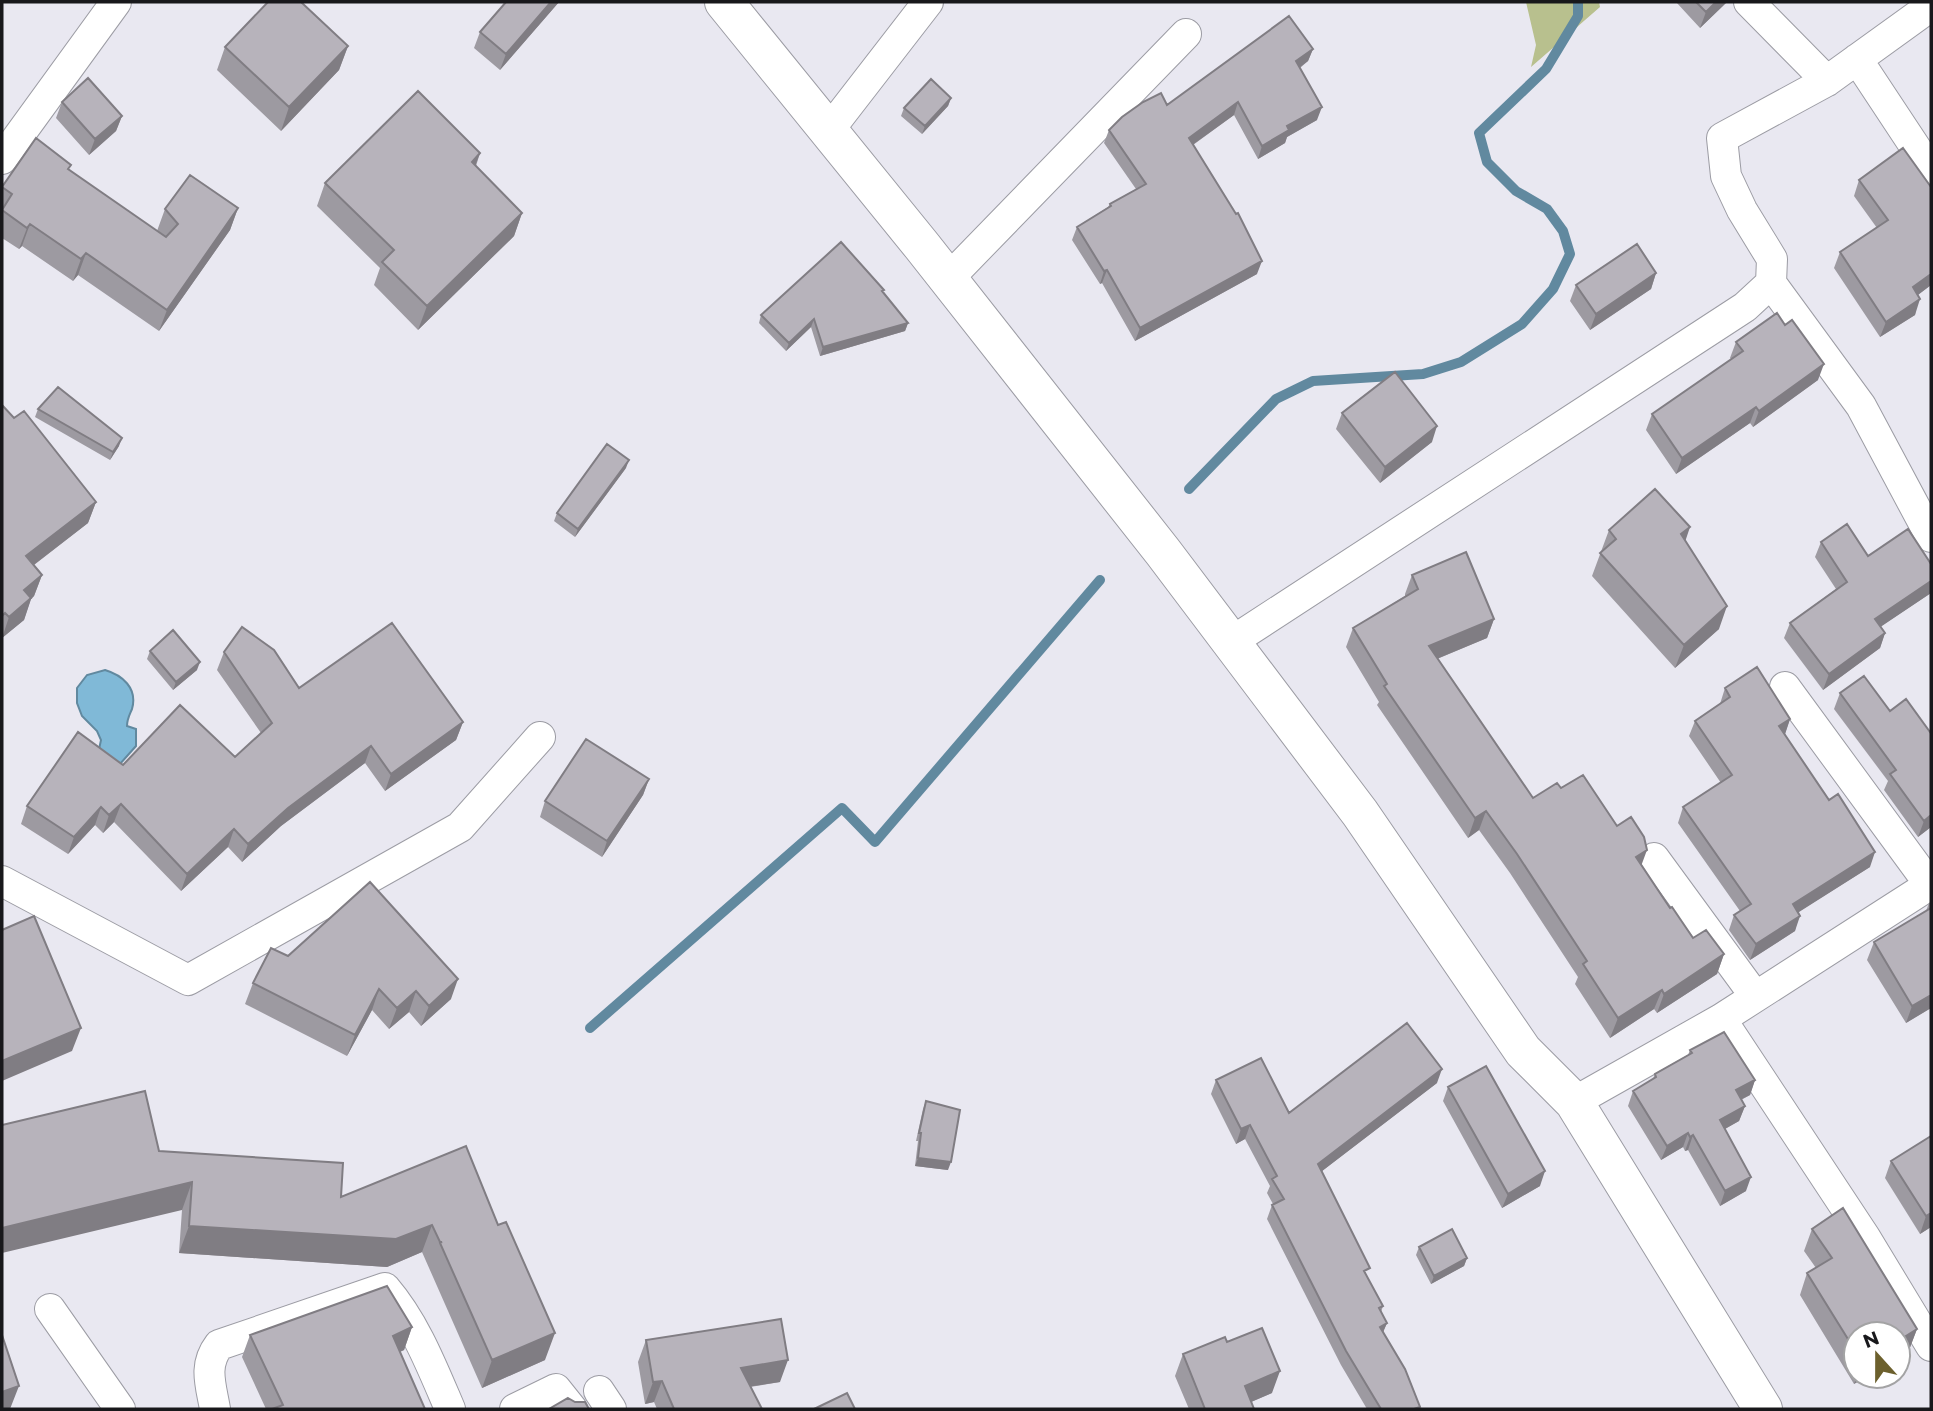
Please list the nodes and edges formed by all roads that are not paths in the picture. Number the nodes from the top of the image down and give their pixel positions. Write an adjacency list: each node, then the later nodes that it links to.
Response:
1 (116, 2): 10 (street)
2 (724, 2): 9 (street)
3 (928, 2): 9 (street)
4 (1749, 2): 8 (street)
5 (1931, 6): 7 (street)
6 (1186, 34): 12 (street)
7 (1857, 59): 8 (street); 11 (street)
8 (1827, 80): 13 (street)
9 (829, 130): 12 (street)
10 (2, 159)
11 (1931, 171)
12 (948, 279): 15 (street)
13 (1771, 283): 14 (street); 15 (street)
14 (1931, 537)
15 (1231, 642): 23 (street)
16 (1784, 687): 20 (street)
17 (540, 737): 19 (street)
18 (1654, 858): 21 (street)
19 (2, 881)
20 (1931, 884): 21 (street)
21 (1755, 996): 22 (street)
22 (1721, 1019): 23 (street); 25 (street)
23 (1574, 1102): 31 (street)
24 (50, 1308): 26 (street)
25 (1931, 1346)
26 (120, 1409)
27 (215, 1409): 28 (street)
28 (450, 1409)
29 (514, 1409): 30 (street)
30 (572, 1409)
31 (1763, 1409)

